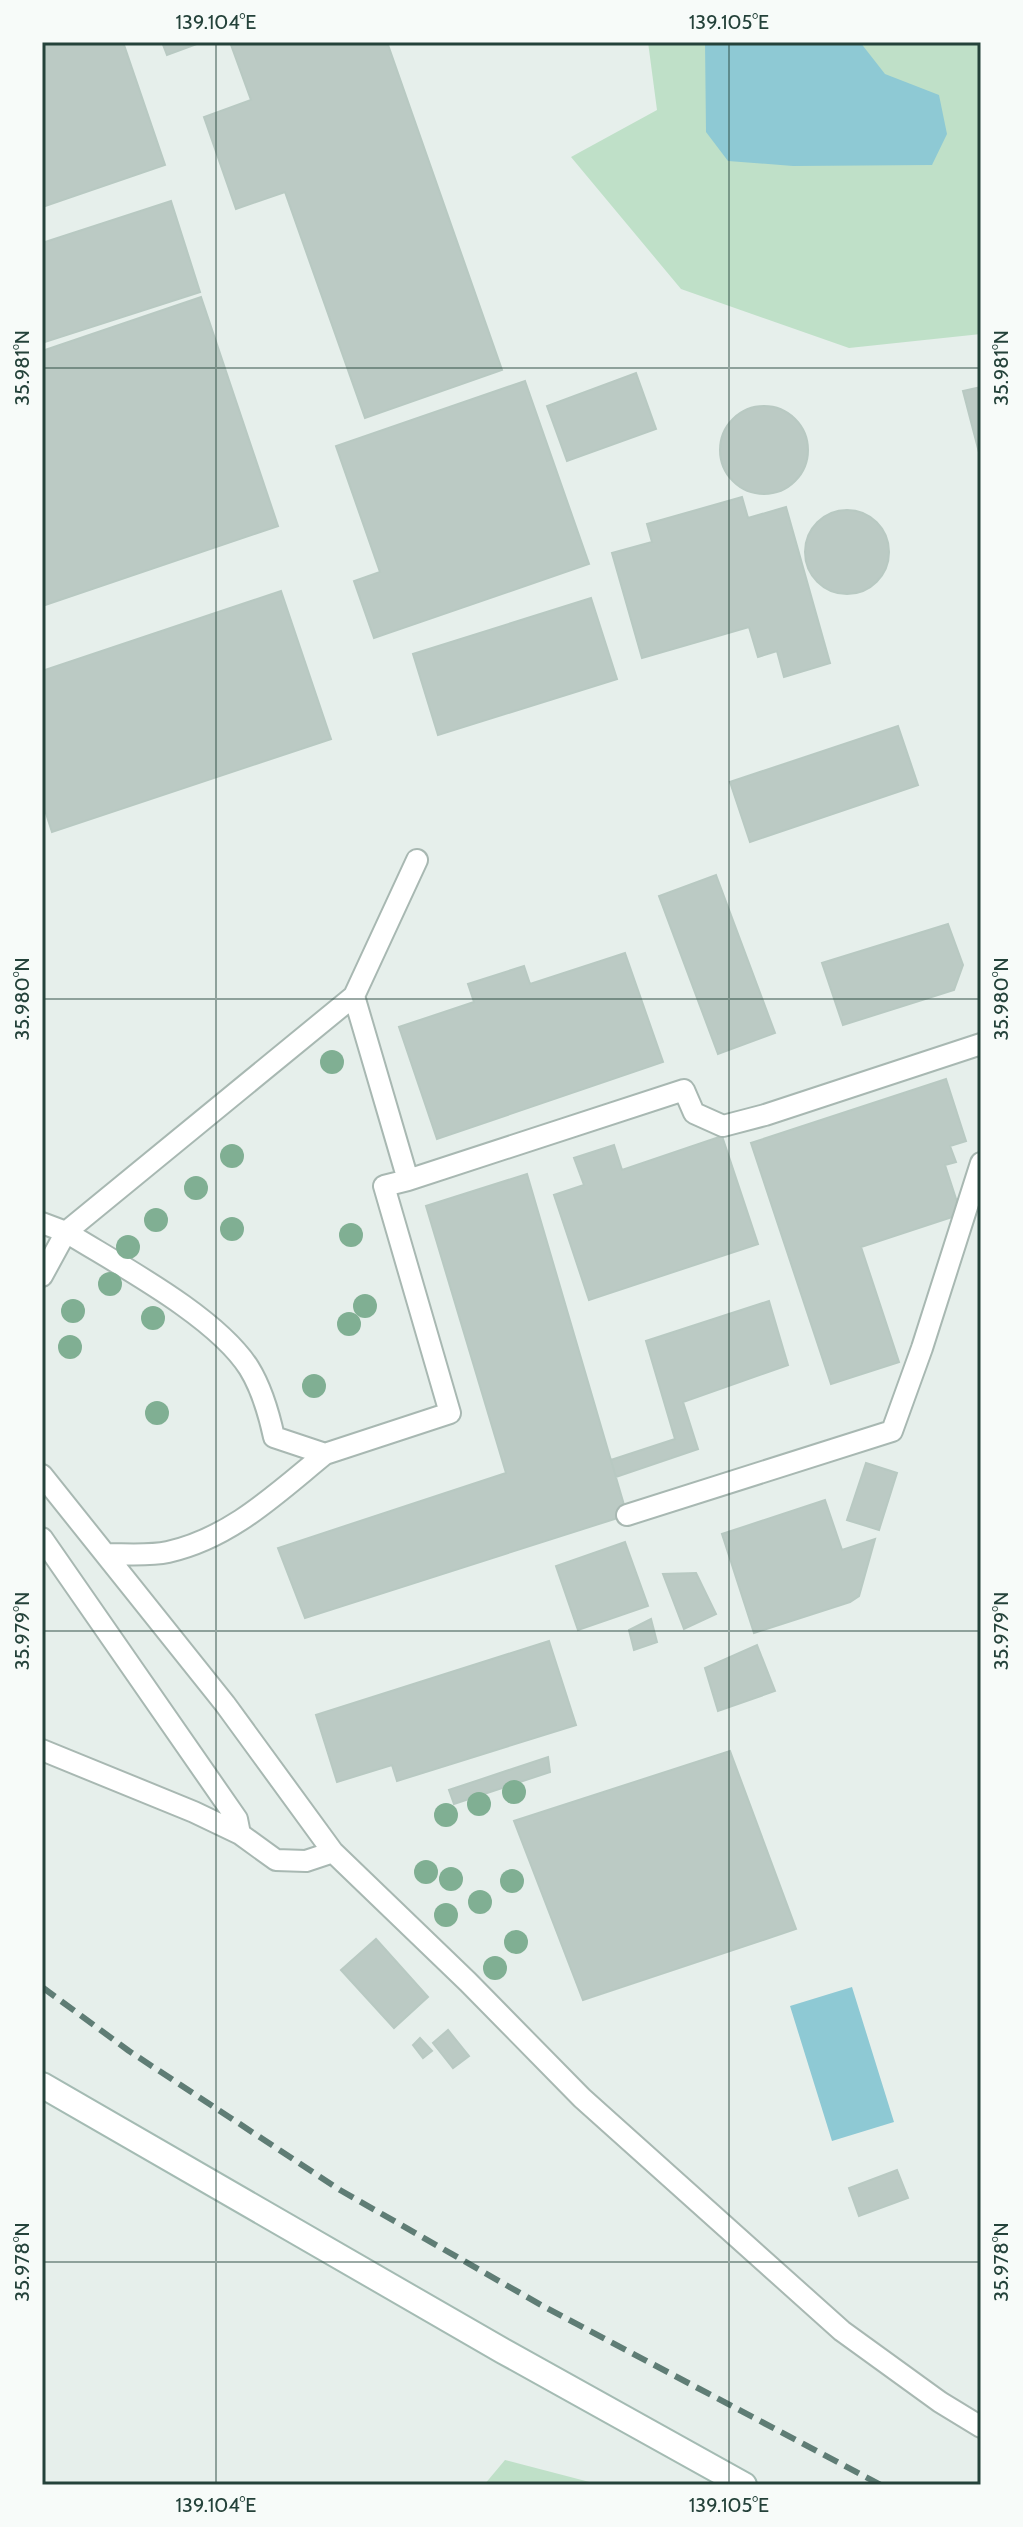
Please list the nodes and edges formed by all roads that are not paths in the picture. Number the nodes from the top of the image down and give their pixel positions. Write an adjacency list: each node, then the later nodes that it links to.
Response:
1 (417, 860): 2 (lane)
2 (354, 996): 5 (lane); 7 (lane)
3 (981, 1044): 5 (lane)
4 (981, 1163): 11 (lane)
5 (408, 1180): 9 (lane)
6 (42, 1223): 7 (lane)
7 (66, 1232): 8 (lane); 9 (lane)
8 (42, 1276)
9 (325, 1454): 13 (lane)
10 (42, 1475): 13 (lane)
11 (627, 1515)
12 (42, 1538): 15 (lane)
13 (106, 1554): 16 (lane)
14 (42, 1750): 15 (lane)
15 (240, 1834): 16 (lane)
16 (333, 1852): 18 (lane)
17 (42, 2085): 19 (street)
18 (981, 2427)
19 (744, 2485)

